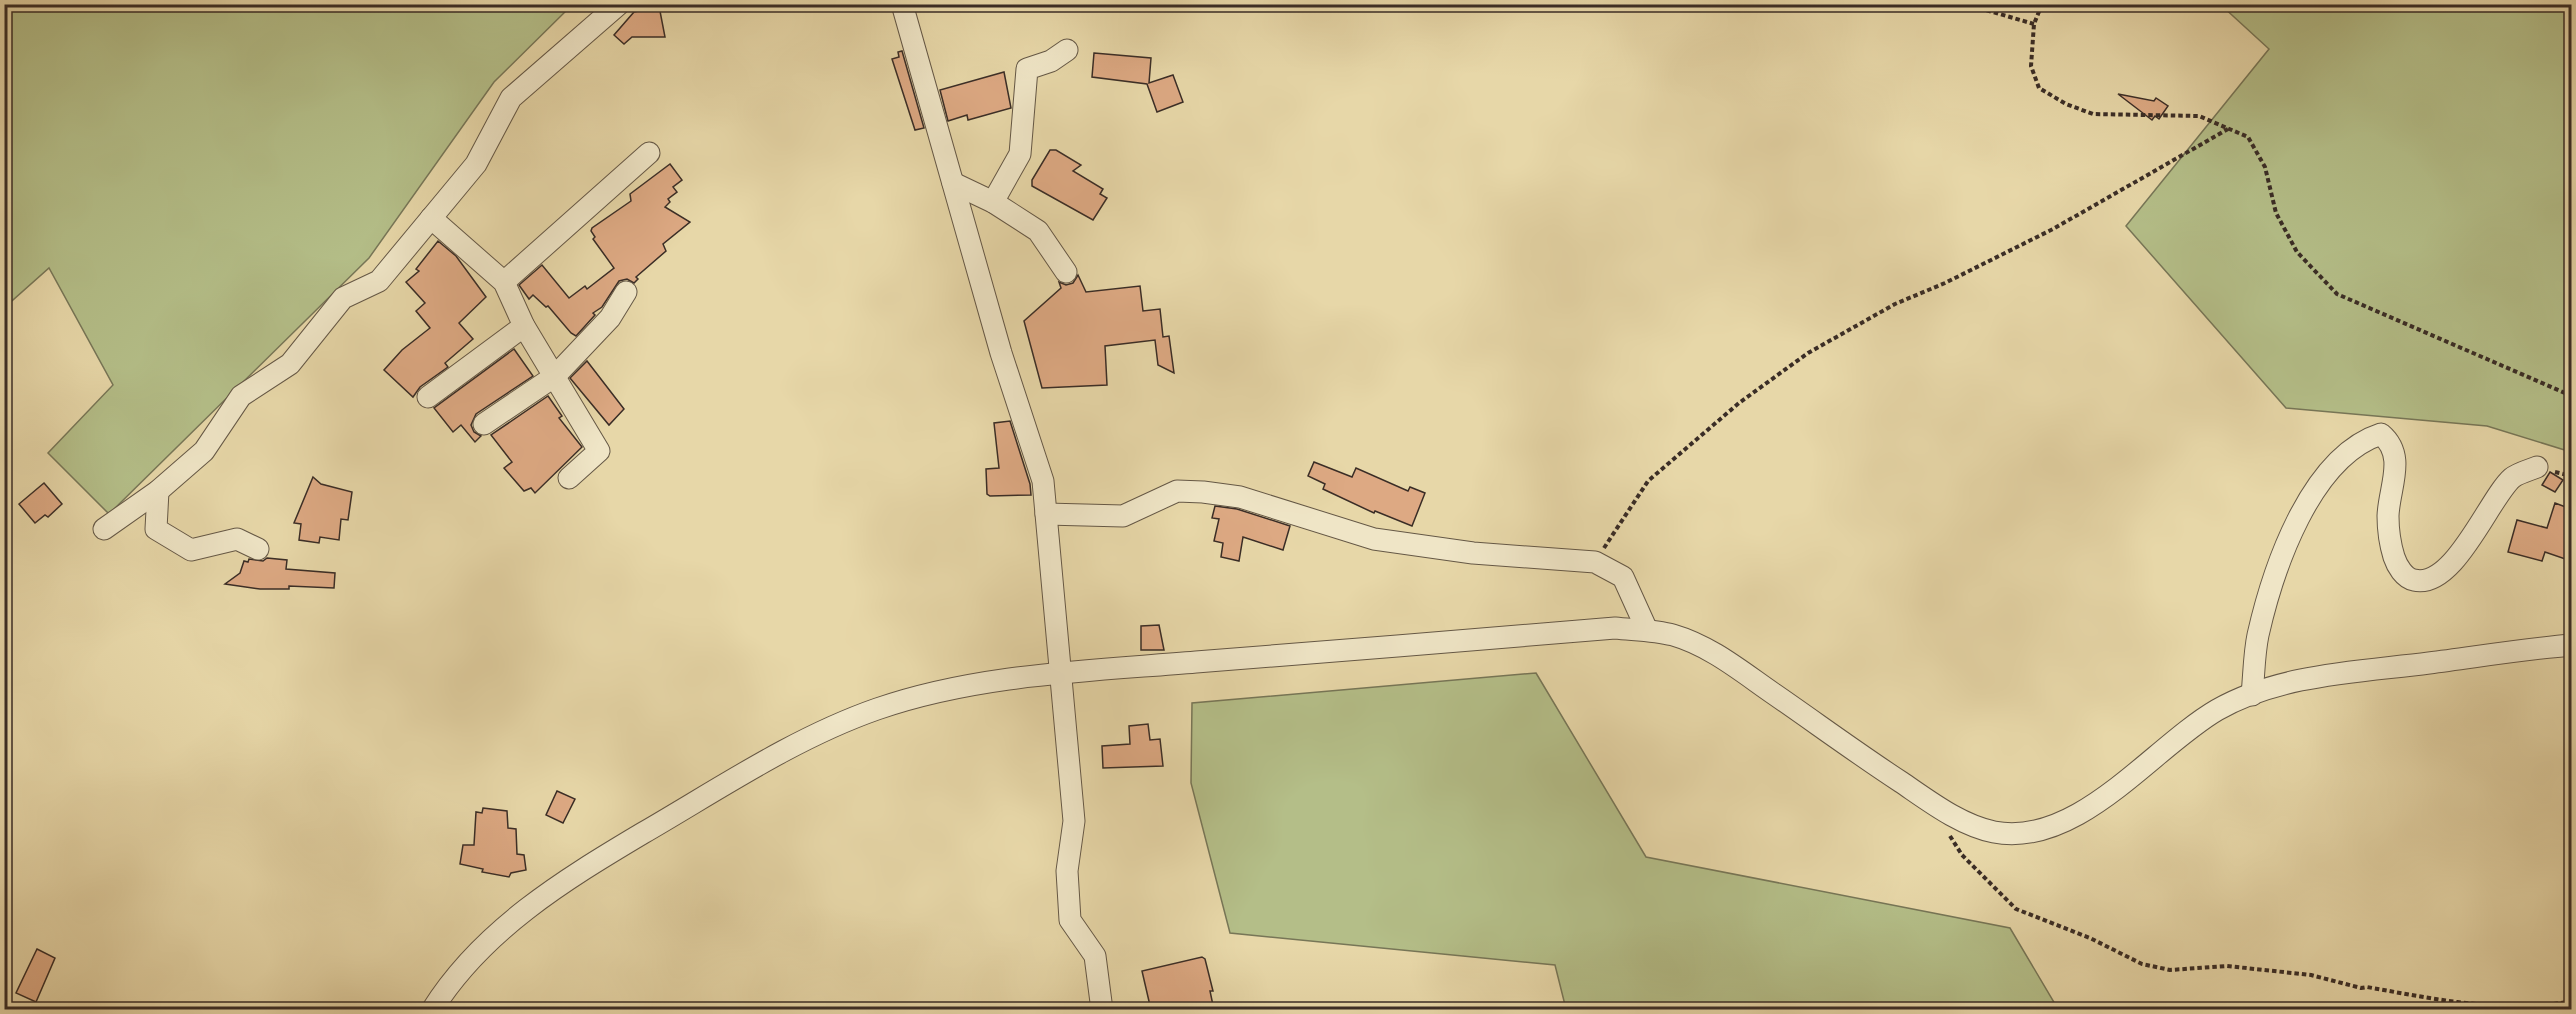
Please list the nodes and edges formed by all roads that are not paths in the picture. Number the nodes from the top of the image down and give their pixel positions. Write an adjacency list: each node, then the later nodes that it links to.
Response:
1 (619, 4): 7 (street)
2 (902, 4): 5 (street)
3 (1067, 50): 6 (street)
4 (649, 153): 9 (street)
5 (953, 183): 6 (street); 18 (street)
6 (993, 202): 8 (street)
7 (431, 218): 9 (street); 17 (street)
8 (1066, 272)
9 (504, 282): 11 (street)
10 (626, 292): 12 (street)
11 (524, 326): 12 (street); 13 (street)
12 (555, 376): 14 (street); 16 (street)
13 (428, 397)
14 (484, 424)
15 (2537, 467): 24 (street)
16 (569, 478)
17 (158, 491): 19 (street); 20 (street)
18 (1046, 514): 21 (street); 23 (street)
19 (104, 529)
20 (258, 549)
21 (1647, 630): 23 (street); 24 (street)
22 (2571, 645): 24 (street)
23 (1061, 674): 25 (street); 26 (street)
24 (2252, 695)
25 (432, 1010)
26 (1102, 1010)

